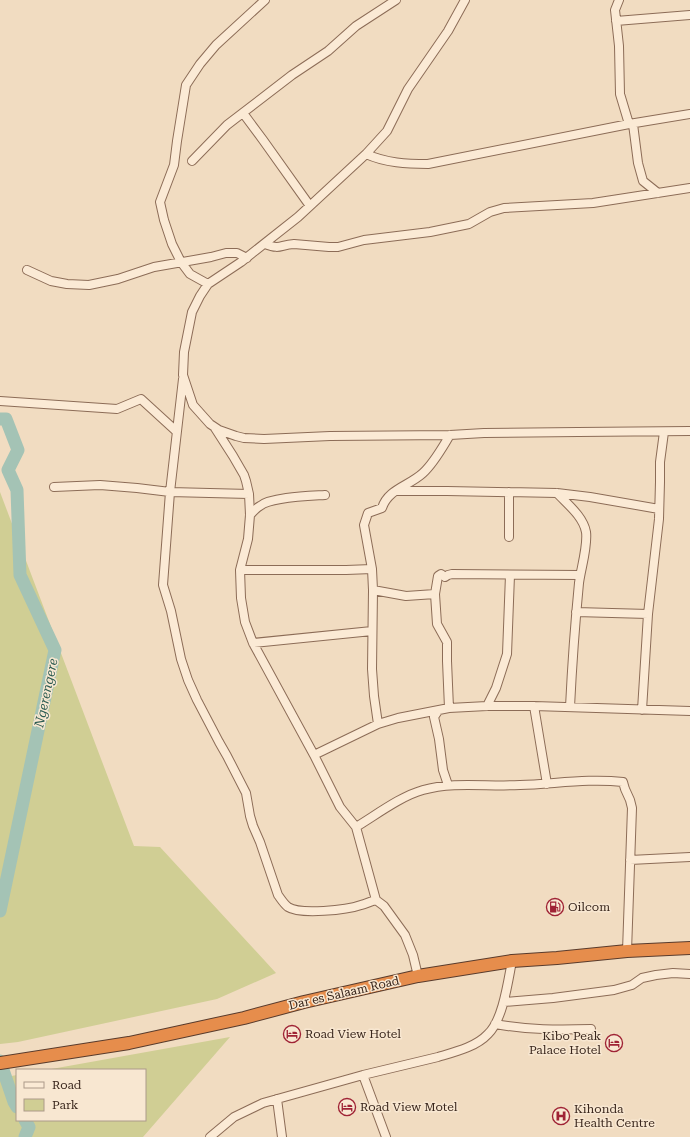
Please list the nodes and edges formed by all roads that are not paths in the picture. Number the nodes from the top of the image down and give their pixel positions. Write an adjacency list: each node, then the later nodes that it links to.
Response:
1 (265, 0): 17 (street)
2 (396, 0): 7 (street)
3 (466, 0): 10 (street)
4 (619, 0): 6 (street)
5 (690, 14): 6 (street)
6 (616, 21): 9 (street)
7 (243, 113): 11 (street); 14 (street)
8 (690, 114): 9 (street)
9 (631, 124): 10 (street); 13 (street)
10 (366, 154): 14 (street)
11 (192, 161)
12 (690, 188): 13 (street)
13 (658, 193): 15 (street)
14 (310, 206): 15 (street)
15 (264, 244): 16 (street)
16 (247, 258): 17 (street); 19 (street)
17 (181, 262): 18 (street); 19 (street)
18 (27, 270)
19 (208, 284): 20 (street)
20 (183, 375): 22 (street); 23 (street)
21 (0, 401): 23 (street)
22 (214, 427): 26 (street); 32 (street)
23 (176, 431): 29 (street)
24 (690, 431): 25 (street)
25 (664, 432): 26 (street); 34 (street)
26 (450, 435): 28 (street)
27 (54, 487): 29 (street)
28 (395, 491): 30 (street); 37 (street)
29 (170, 492): 32 (street); 61 (street)
30 (509, 492): 31 (street); 36 (street)
31 (557, 493): 34 (street); 39 (street)
32 (249, 494): 35 (street)
33 (324, 495): 35 (street)
34 (659, 508): 44 (street)
35 (250, 514): 38 (street)
36 (509, 537)
37 (372, 569): 38 (street); 41 (street)
38 (240, 570): 46 (street)
39 (580, 574): 40 (street); 43 (street)
40 (510, 575): 42 (street); 47 (street)
41 (373, 590): 42 (street); 45 (street)
42 (435, 594): 49 (street)
43 (576, 612): 44 (street); 50 (street)
44 (648, 614): 51 (street)
45 (372, 631): 46 (street); 54 (street)
46 (253, 643): 55 (street)
47 (487, 706): 48 (street); 49 (street)
48 (534, 706): 50 (street); 56 (street)
49 (449, 708): 52 (street)
50 (570, 708): 51 (street)
51 (642, 710): 53 (street)
52 (438, 711): 54 (street); 57 (street)
53 (690, 711)
54 (378, 724): 55 (street)
55 (314, 755): 58 (street)
56 (547, 784): 57 (street); 60 (street)
57 (448, 786): 58 (street)
58 (356, 827): 61 (street)
59 (690, 857): 60 (street)
60 (630, 860): 63 (street)
61 (376, 900): 66 (street)
62 (690, 948): 63 (highway, Dar es Salaam Road)
63 (627, 951): 64 (highway, Dar es Salaam Road)
64 (512, 961): 66 (highway, Dar es Salaam Road); 67 (street)
65 (690, 974): 67 (street)
66 (418, 976): 70 (highway, Dar es Salaam Road)
67 (504, 1002): 68 (street)
68 (495, 1024): 69 (street); 71 (street)
69 (591, 1029)
70 (1, 1063)
71 (363, 1075): 72 (street); 75 (street)
72 (278, 1099): 73 (street); 74 (street)
73 (210, 1137)
74 (282, 1137)
75 (386, 1137)

